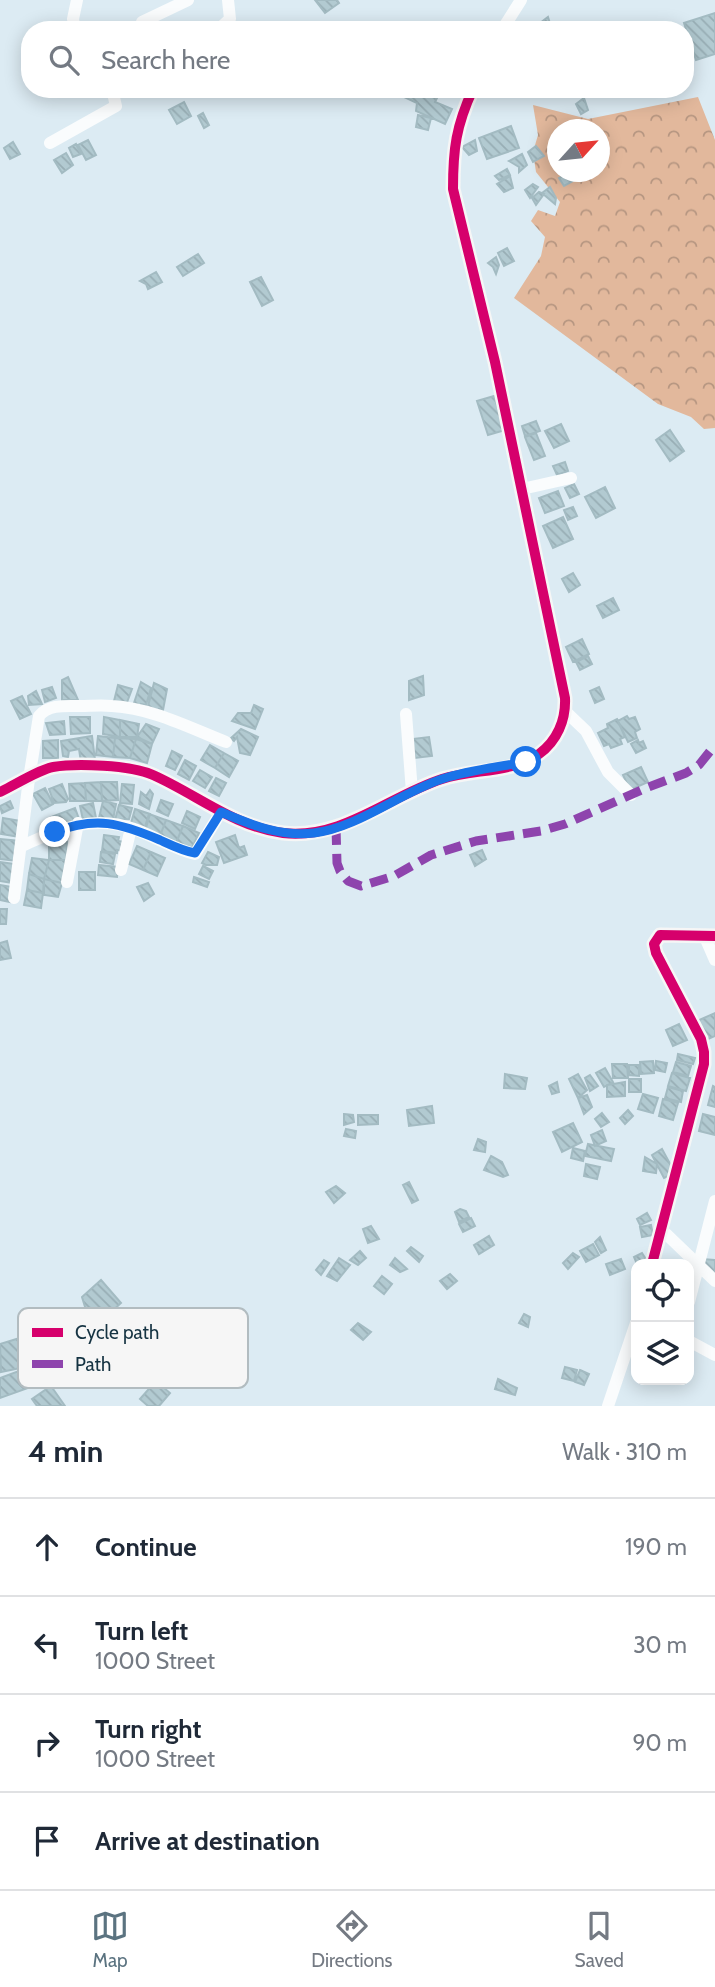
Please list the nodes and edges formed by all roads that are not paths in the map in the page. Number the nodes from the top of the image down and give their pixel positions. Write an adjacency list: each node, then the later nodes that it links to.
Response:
1 (77, 0): 5 (street)
2 (188, 0): 6 (street)
3 (228, 0): 7 (street)
4 (521, 0): 8 (street)
5 (73, 21)
6 (144, 21)
7 (228, 21)
8 (508, 21)
9 (114, 98): 11 (street)
10 (469, 98): 13 (street)
11 (50, 143)
12 (570, 478): 13 (street)
13 (522, 489): 14 (street)
14 (565, 711): 19 (street); 20 (street)
15 (405, 714): 19 (street)
16 (226, 742): 17 (street)
17 (29, 779): 18 (street); 21 (street); 24 (street)
18 (0, 792)
19 (412, 792): 21 (street)
20 (631, 795)
21 (221, 812): 23 (street)
22 (78, 823): 23 (street); 24 (street); 26 (street)
23 (131, 828): 25 (street)
24 (22, 846): 27 (street)
25 (121, 870)
26 (67, 882)
27 (15, 898)
28 (710, 937): 29 (street); 31 (street)
29 (715, 960)
30 (715, 1201): 33 (street)
31 (661, 1229): 32 (street); 33 (street)
32 (653, 1259)
33 (699, 1266): 34 (street); 35 (street)
34 (715, 1281)
35 (694, 1284)
36 (631, 1338): 39 (street)
37 (694, 1344): 38 (street)
38 (715, 1355)
39 (608, 1406)

